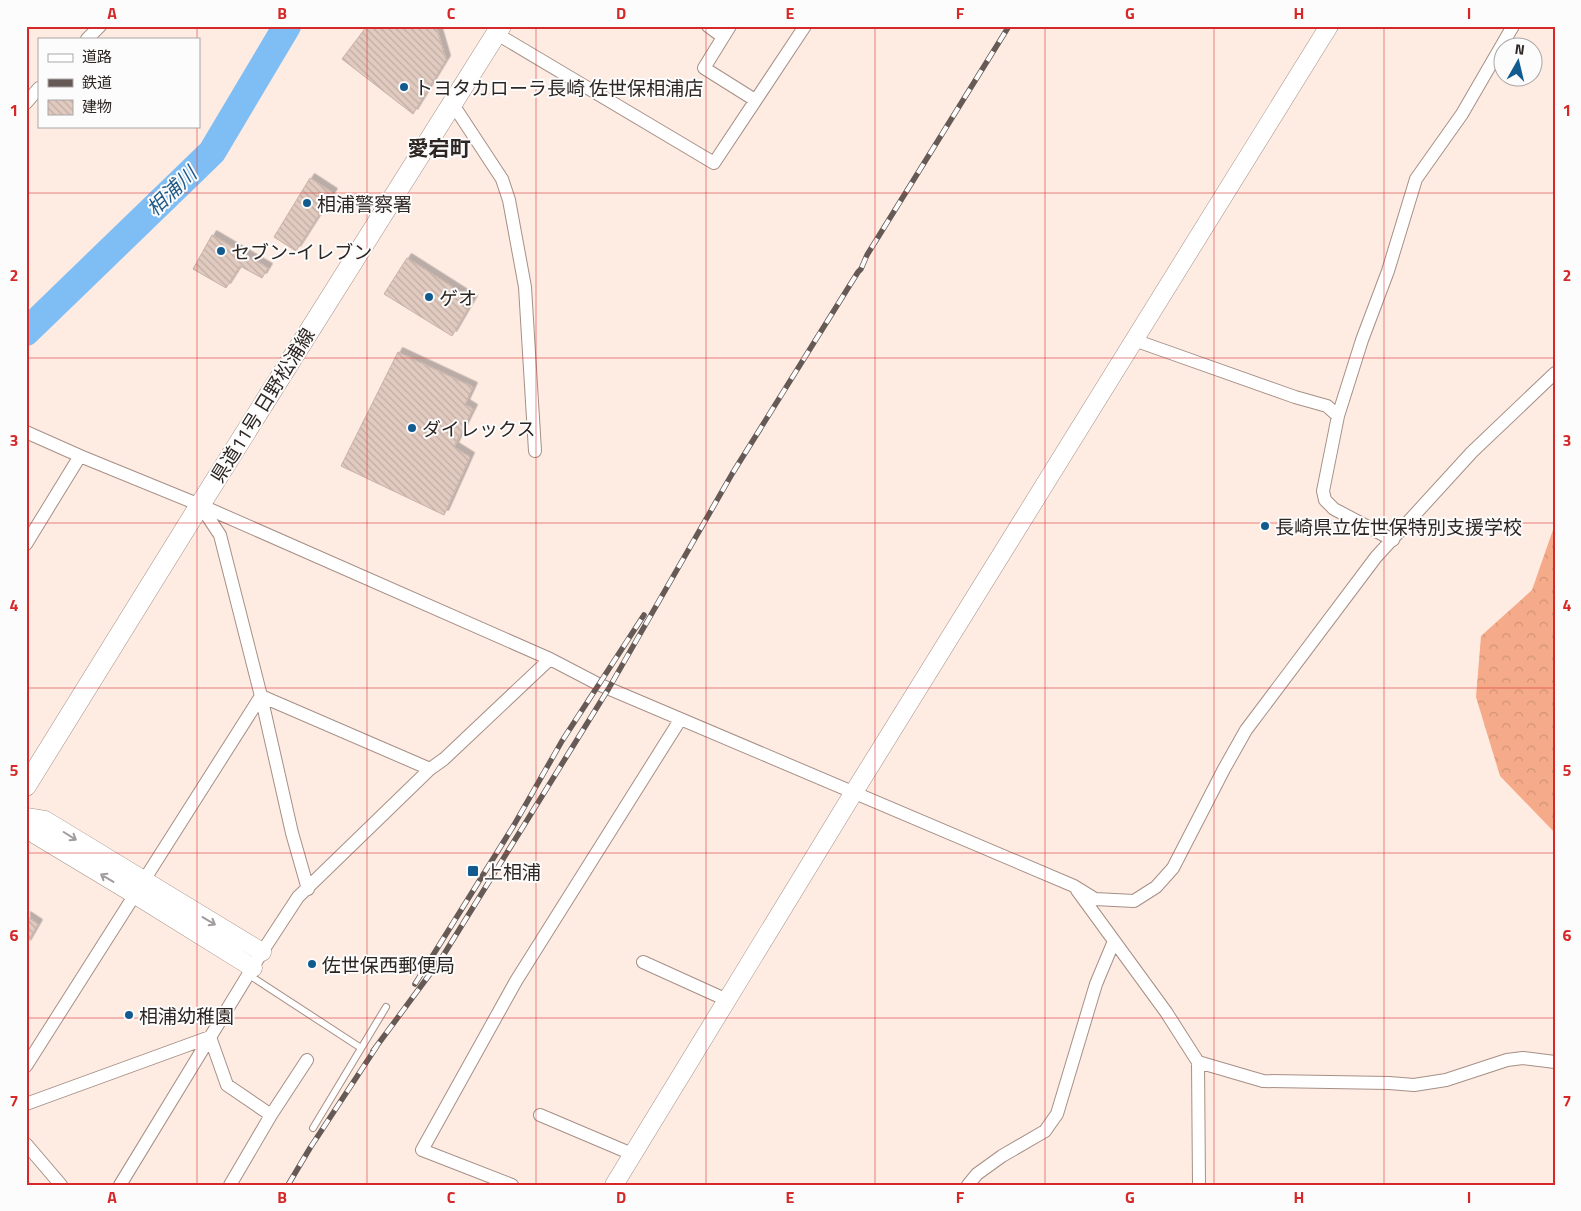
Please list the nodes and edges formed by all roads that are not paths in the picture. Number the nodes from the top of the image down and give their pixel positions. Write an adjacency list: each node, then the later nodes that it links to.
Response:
1 (100, 26): 9 (street)
2 (708, 26): 8 (street)
3 (730, 26): 8 (street)
4 (805, 26): 11 (street)
5 (1329, 26): 14 (street)
6 (1513, 26): 16 (street)
7 (499, 30): 11 (street); 13 (main road, 県道11号 日野松浦線)
8 (723, 37): 11 (street)
9 (88, 38)
10 (38, 89): 12 (street)
11 (755, 100)
12 (26, 103)
13 (452, 104): 18 (street); 20 (main road, 県道11号 日野松浦線)
14 (1134, 340): 16 (street); 28 (street)
15 (1555, 373): 21 (street)
16 (1338, 416): 21 (street)
17 (26, 432): 19 (street)
18 (535, 451)
19 (80, 456): 20 (street); 22 (street)
20 (200, 505): 23 (street); 24 (street); 27 (main road, 県道11号 日野松浦線)
21 (1393, 540): 31 (street)
22 (26, 544)
23 (550, 659): 25 (street); 26 (street)
24 (261, 696): 26 (street); 32 (street); 33 (street)
25 (680, 720): 28 (street); 55 (street)
26 (430, 769): 33 (street)
27 (26, 786)
28 (854, 792): 31 (street); 38 (street)
29 (26, 817): 32 (street, one-way to 32)
30 (26, 827): 32 (street, one-way to 30)
31 (1074, 886): 34 (street)
32 (138, 888): 35 (street, one-way to 35); 37 (street); 45 (street)
33 (308, 888): 35 (street)
34 (1114, 941): 43 (street); 57 (street)
35 (262, 952): 37 (street)
36 (643, 962): 38 (street)
37 (251, 972): 40 (street); 41 (lane)
38 (727, 1000): 51 (street)
39 (386, 1007): 41 (lane)
40 (210, 1038): 46 (street); 47 (street); 53 (street)
41 (361, 1048): 49 (lane)
42 (307, 1060): 47 (street)
43 (1198, 1062): 44 (street); 58 (street)
44 (1555, 1062)
45 (26, 1066)
46 (26, 1104)
47 (271, 1115): 54 (street)
48 (540, 1115): 51 (street)
49 (313, 1128)
50 (26, 1144): 52 (street)
51 (632, 1154): 56 (street)
52 (60, 1185)
53 (120, 1185)
54 (230, 1185)
55 (512, 1185)
56 (614, 1185)
57 (968, 1185)
58 (1199, 1185)

